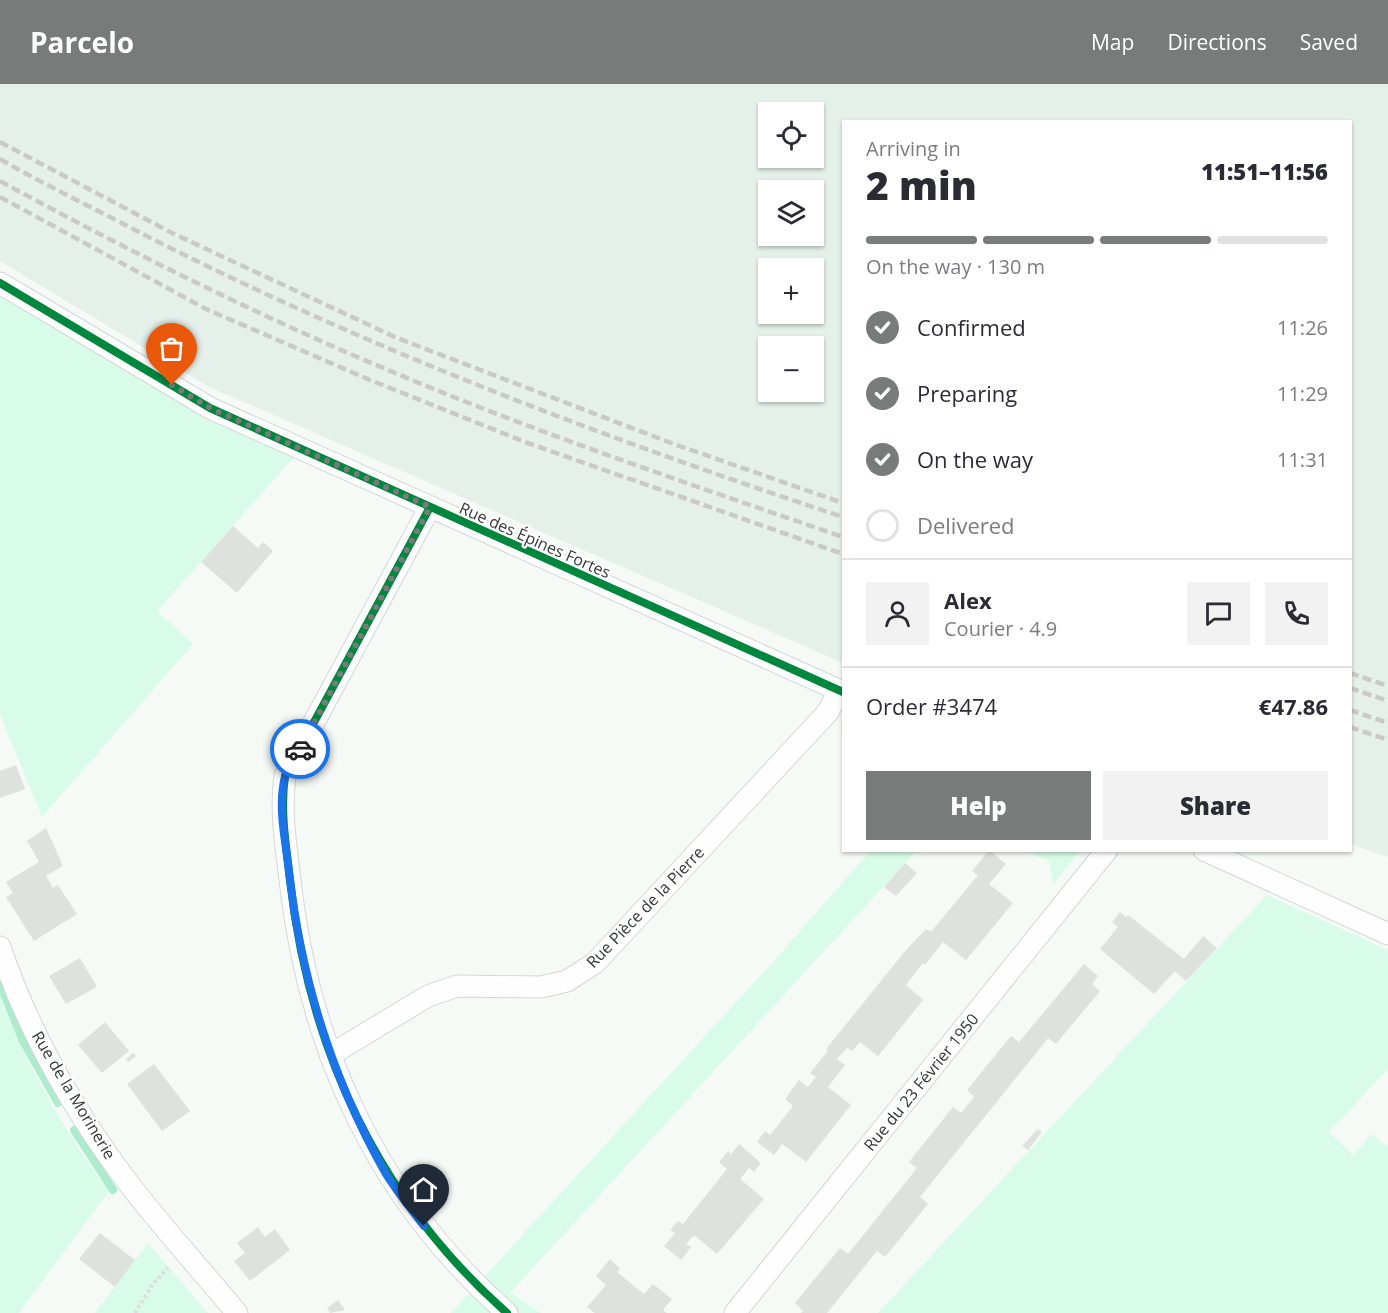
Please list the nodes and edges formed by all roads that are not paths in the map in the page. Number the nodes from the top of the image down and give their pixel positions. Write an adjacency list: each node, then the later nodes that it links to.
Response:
1 (0, 283): 2 (street, Rue des Épines Fortes)
2 (430, 507): 3 (street, Rue des Épines Fortes); 8 (street)
3 (841, 691): 8 (street, Rue Pièce de la Pierre)
4 (1105, 852): 11 (street, Rue du 23 Février 1950)
5 (1208, 852): 6 (street)
6 (1388, 934)
7 (0, 947): 9 (street, Rue de la Morinerie)
8 (330, 1055): 10 (street)
9 (237, 1313)
10 (507, 1313)
11 (735, 1313)

